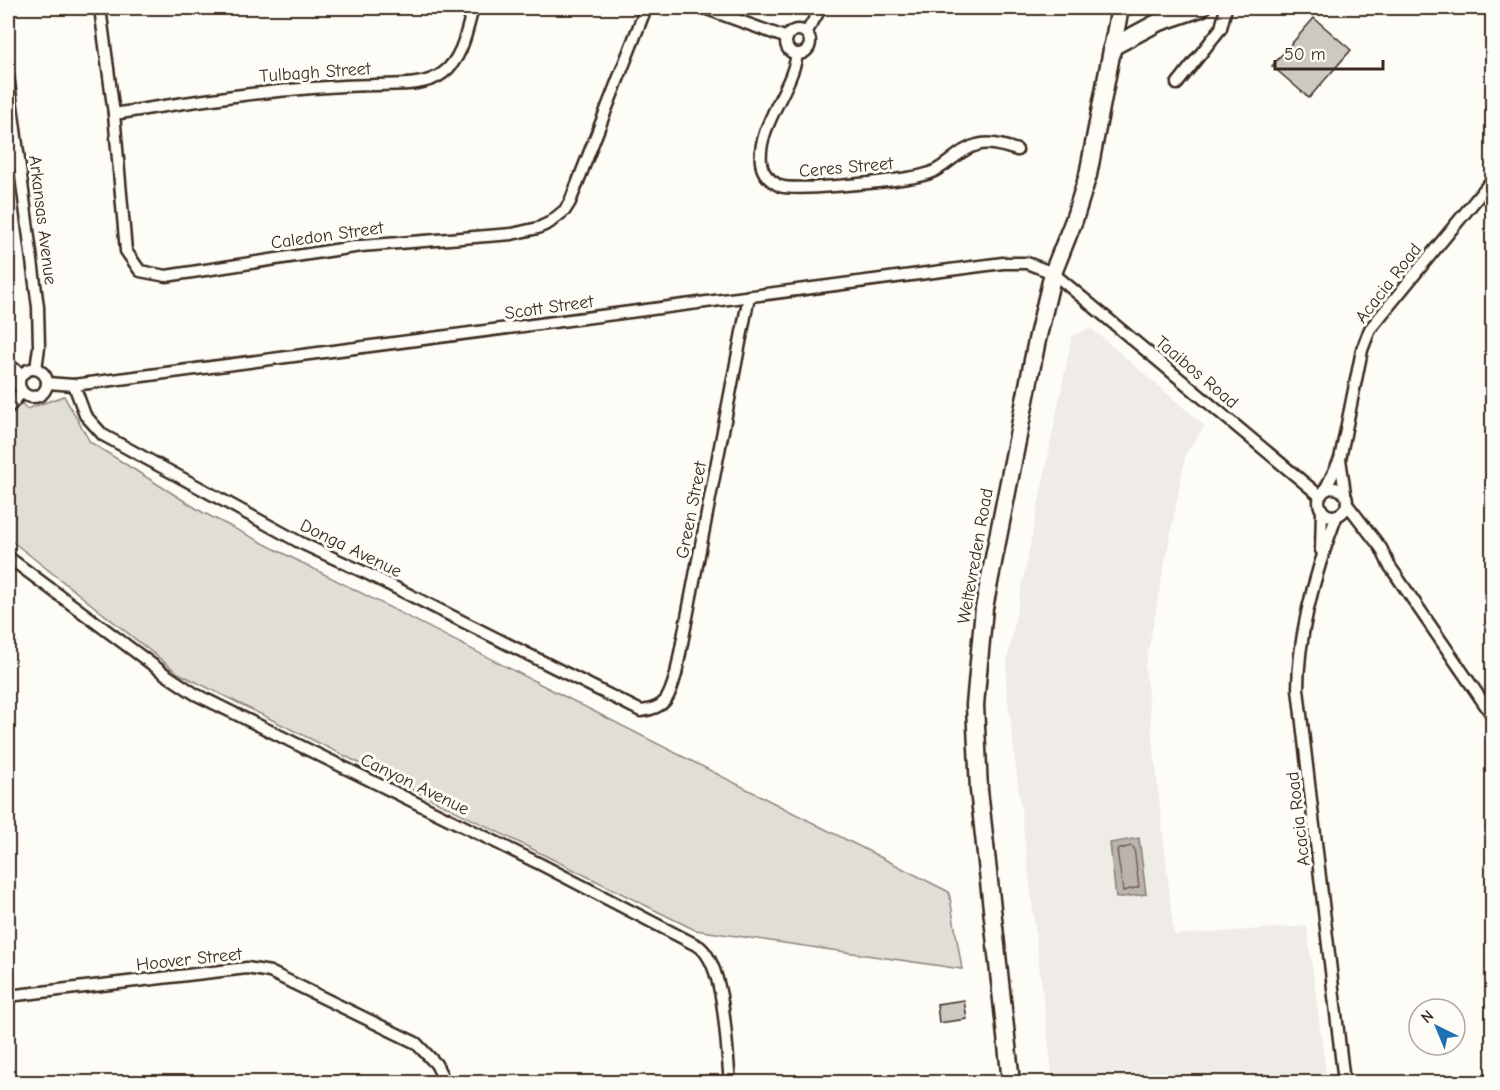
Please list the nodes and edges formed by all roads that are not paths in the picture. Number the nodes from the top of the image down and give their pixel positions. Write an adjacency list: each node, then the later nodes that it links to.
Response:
1 (100, 8): 16 (street, Caledon Street)
2 (473, 8): 16 (street, Tulbagh Street)
3 (646, 8): 16 (street, Caledon Street)
4 (704, 8): 11 (street)
5 (821, 8): 10 (street)
6 (1120, 8): 12 (main road, Weltevreden Road)
7 (1170, 8): 9 (main road)
8 (1226, 8): 15 (street)
9 (1195, 9): 12 (main road)
10 (806, 33): 11 (street); 13 (street)
11 (787, 38): 13 (street)
12 (1112, 47): 19 (main road, Weltevreden Road)
13 (797, 54): 17 (street, Ceres Street)
14 (8, 75): 22 (street, Arkansas Avenue)
15 (1176, 84)
16 (114, 114)
17 (1017, 150)
18 (1492, 180): 28 (street, Acacia Road)
19 (1053, 273): 20 (street, Scott Street); 29 (street, Taaibos Road); 41 (main road, Weltevreden Road)
20 (749, 296): 25 (street, Scott Street); 36 (street, Green Street)
21 (8, 364): 23 (street)
22 (36, 369): 23 (street); 24 (street)
23 (22, 375): 26 (street)
24 (47, 383): 25 (street, Scott Street); 26 (street)
25 (74, 385): 36 (street, Donga Avenue)
26 (22, 392): 27 (street)
27 (8, 408)
28 (1340, 459): 29 (street, Acacia Road); 30 (street, Acacia Road)
29 (1322, 493): 30 (street); 31 (street)
30 (1346, 498): 32 (street); 35 (street)
31 (1322, 510): 32 (street); 33 (street, Acacia Road)
32 (1339, 514): 33 (street, Acacia Road); 35 (street)
33 (1322, 553): 42 (street, Acacia Road)
34 (8, 557): 40 (street, Canyon Avenue)
35 (1389, 565): 37 (street)
36 (641, 711)
37 (1492, 715)
38 (8, 996): 39 (street, Hoover Street)
39 (445, 1083)
40 (730, 1083)
41 (1011, 1083)
42 (1344, 1083)

